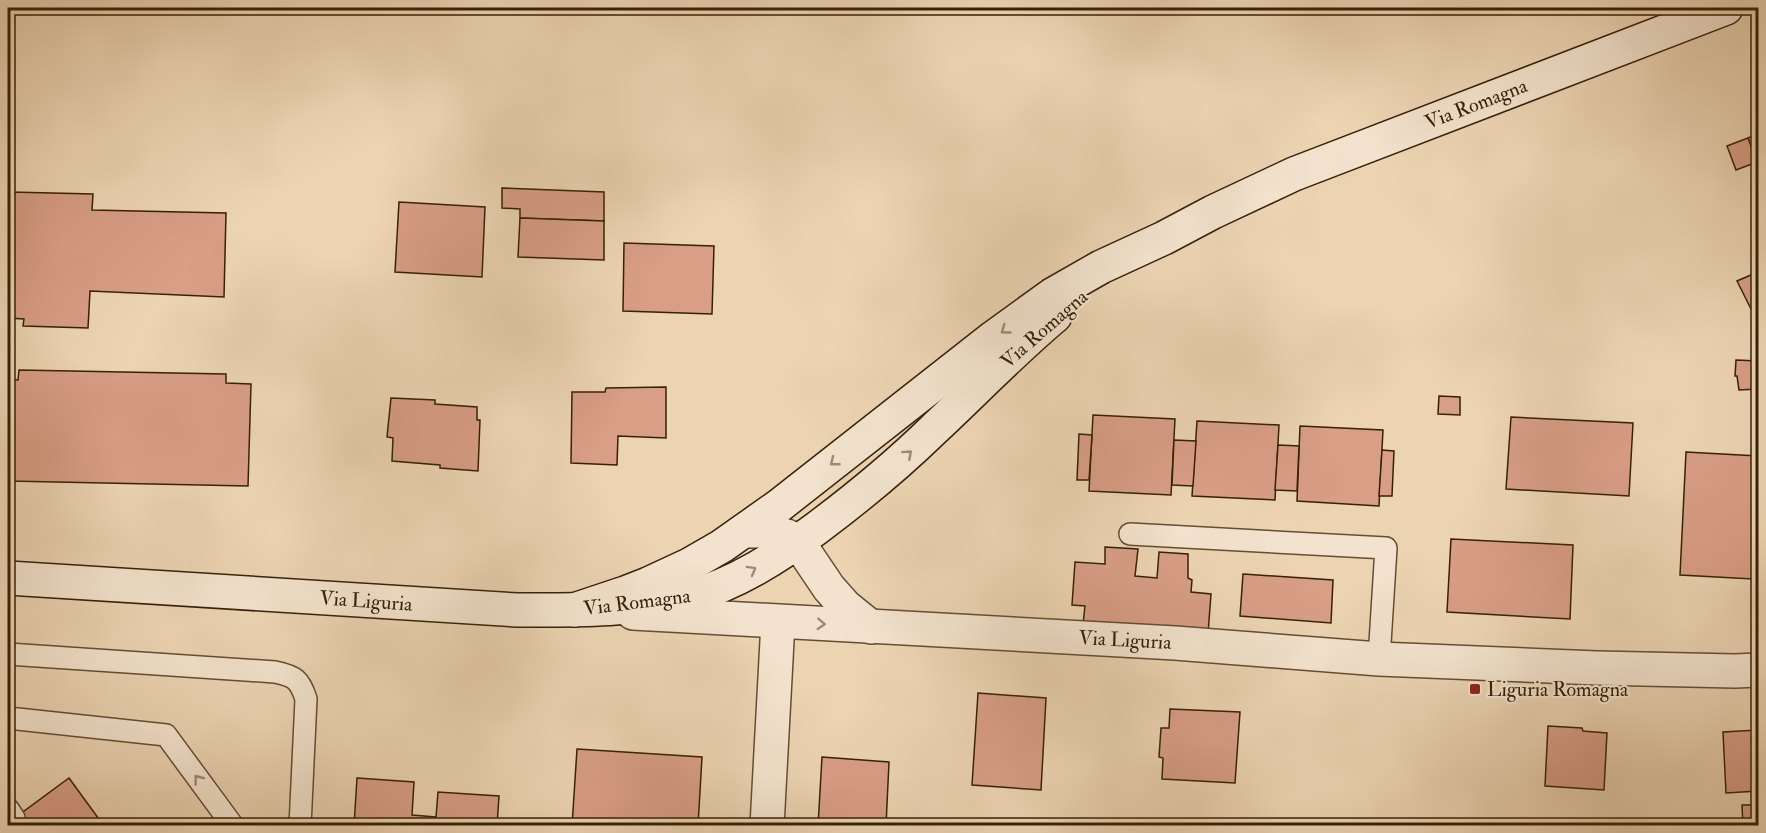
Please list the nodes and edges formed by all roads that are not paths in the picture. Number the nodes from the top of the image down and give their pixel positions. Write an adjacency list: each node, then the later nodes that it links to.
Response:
1 (1726, 8): 2 (main road, Via Romagna)
2 (1164, 238): 3 (main road, Via Romagna, one-way to 3); 5 (main road, Via Romagna, one-way to 2)
3 (744, 531): 5 (main road); 6 (main road, Via Romagna)
4 (1130, 534): 14 (lane)
5 (798, 542): 8 (main road, Via Romagna, one-way to 5); 12 (main road)
6 (706, 555): 8 (main road); 9 (main road, Via Romagna)
7 (8, 578): 9 (main road, Via Liguria)
8 (706, 591): 9 (main road, Via Romagna); 10 (main road)
9 (574, 610): 10 (main road, Via Liguria)
10 (725, 619): 11 (main road, Via Liguria)
11 (778, 622): 12 (main road, Via Liguria, one-way to 12); 19 (main road)
12 (871, 627): 14 (main road, Via Liguria)
13 (8, 654): 18 (lane)
14 (1379, 659): 15 (main road, Via Liguria)
15 (1758, 670)
16 (8, 718): 17 (lane, one-way to 16)
17 (233, 825)
18 (300, 825)
19 (768, 825)

